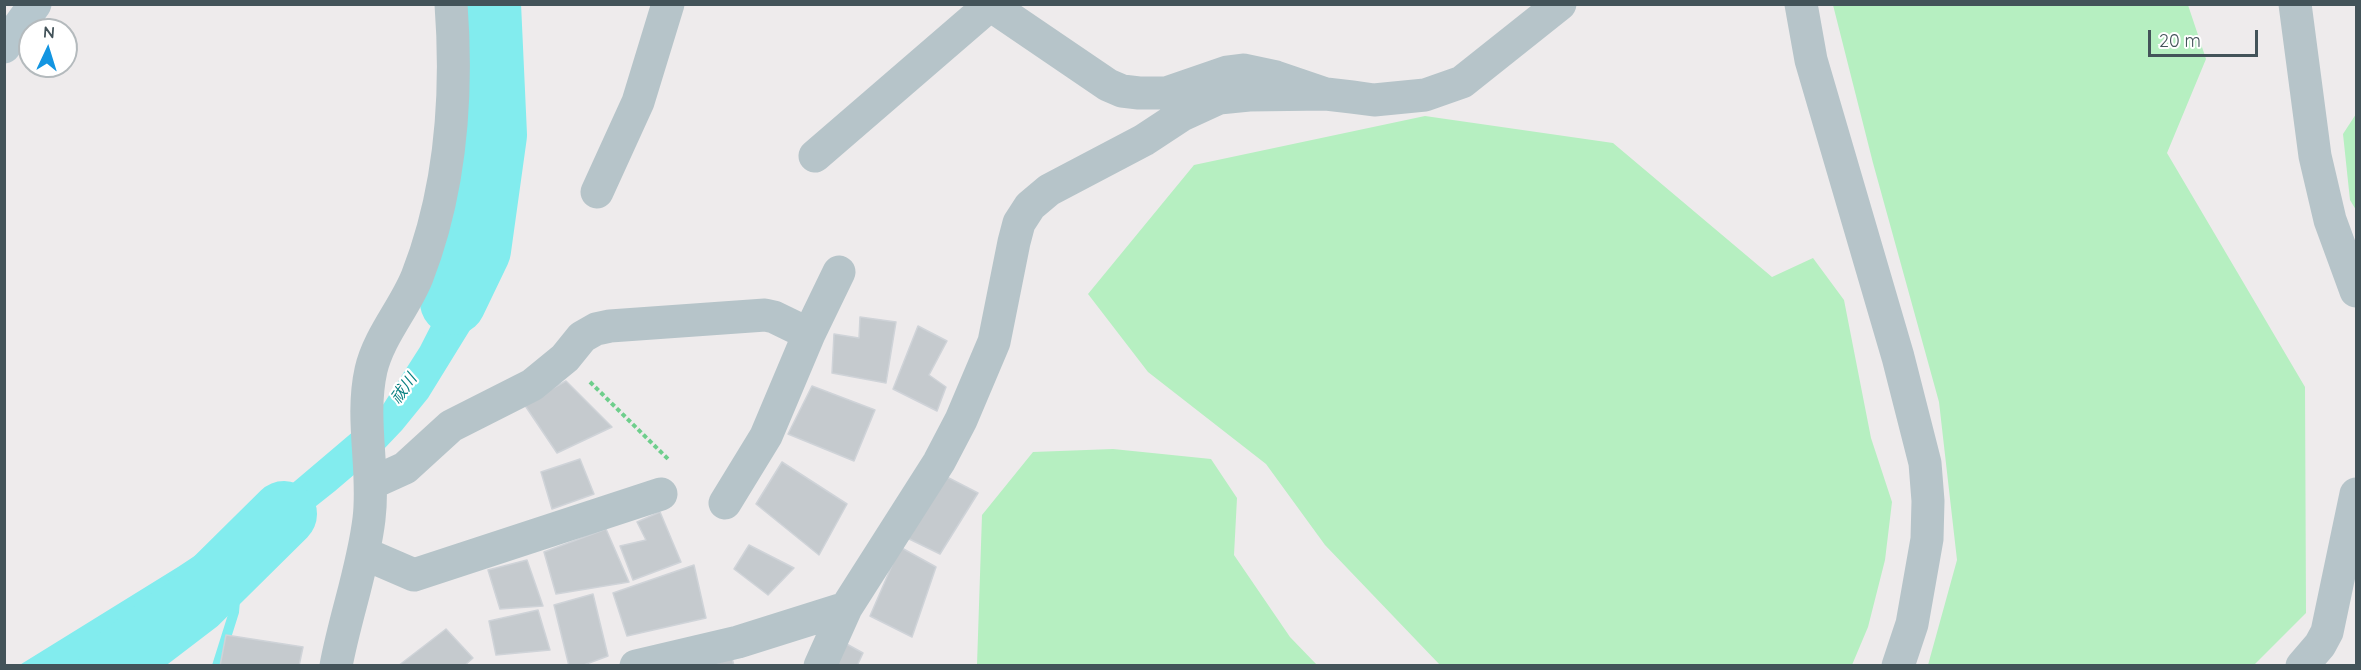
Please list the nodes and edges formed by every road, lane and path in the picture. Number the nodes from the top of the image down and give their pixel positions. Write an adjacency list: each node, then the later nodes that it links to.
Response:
1 (35, 4): 8 (main road)
2 (452, 4): 17 (street)
3 (668, 4): 11 (street)
4 (1560, 4): 9 (street)
5 (1801, 4): 26 (street)
6 (2295, 4): 13 (street)
7 (989, 5): 9 (street); 10 (street)
8 (4, 47)
9 (1326, 94): 22 (street)
10 (815, 156)
11 (597, 192)
12 (839, 272): 14 (street)
13 (2356, 291)
14 (809, 334): 15 (street); 20 (street)
15 (566, 358): 16 (path); 17 (street)
16 (672, 463)
17 (371, 477): 21 (street)
18 (661, 494): 21 (street)
19 (2356, 494): 27 (street)
20 (725, 503)
21 (363, 554): 23 (street)
22 (846, 608): 24 (street); 25 (street)
23 (336, 666)
24 (636, 666)
25 (820, 666)
26 (1898, 666)
27 (2302, 666)

